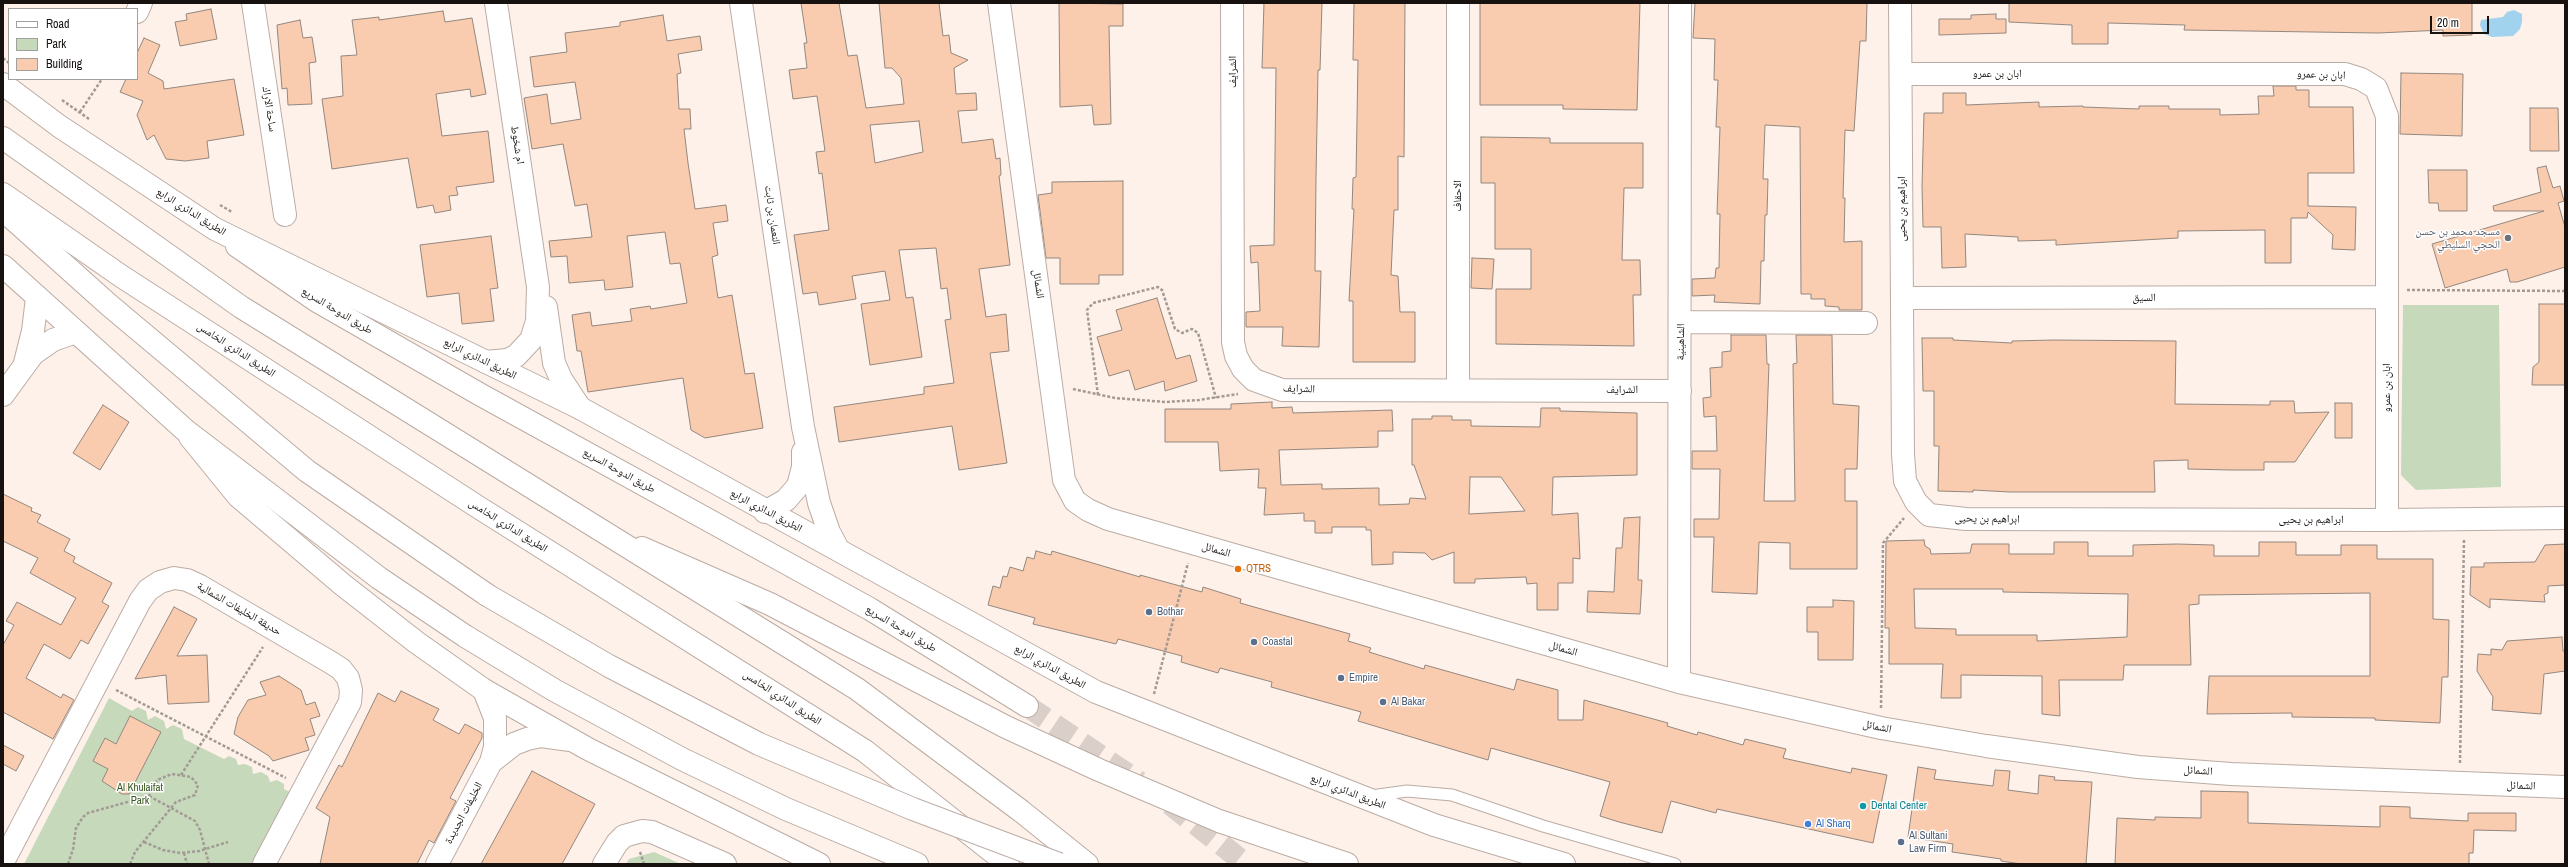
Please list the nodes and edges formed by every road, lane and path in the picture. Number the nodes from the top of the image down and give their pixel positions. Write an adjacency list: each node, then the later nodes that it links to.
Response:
1 (253, 3): 16 (main road, ساحة الاراك)
2 (496, 3): 19 (main road, ام شخوط)
3 (741, 3): 37 (main road, النعمان بن ثابت)
4 (999, 3): 29 (main road, الشمائل)
5 (1232, 3): 30 (main road, الشرايف)
6 (1458, 3): 31 (main road, الاحقاف)
7 (1680, 3): 24 (main road, الشاهينية)
8 (1900, 3): 9 (main road, ابراهيم بن يحيى)
9 (1901, 74): 21 (main road, ابان بن عمرو); 23 (main road, ابراهيم بن يحيى)
10 (101, 80): 12 (path)
11 (3, 84): 17 (main road, الطريق الدائري الرابع)
12 (80, 112)
13 (3, 138): 44 (main road)
14 (3, 194): 79 (main road, الطريق الدائري الخامس)
15 (3, 210): 80 (main road, bridge)
16 (285, 215)
17 (215, 229): 27 (main road, الطريق الدائري الرابع); 51 (main road, طريق الدوحة السريع)
18 (3, 266): 22 (main road)
19 (538, 287): 27 (main road, ام شخوط); 36 (main road, ام شخوط)
20 (2565, 291): 21 (path)
21 (2387, 294): 23 (main road, السيق); 43 (main road, ابان بن عمرو)
22 (37, 298): 26 (main road); 28 (main road)
23 (1902, 298): 39 (main road, ابراهيم بن يحيى)
24 (1681, 322): 25 (main road); 32 (main road, الشاهينية)
25 (1866, 323)
26 (76, 332): 28 (main road); 38 (main road)
27 (486, 362): 36 (main road, الطريق الدائري الرابع)
28 (25, 363): 33 (main road)
29 (1051, 383): 34 (path); 45 (main road, الشمائل)
30 (1267, 386): 31 (main road, الشرايف); 35 (path)
31 (1458, 390): 32 (main road, الشرايف)
32 (1680, 391): 49 (main road, الشاهينية)
33 (3, 395)
34 (1098, 395): 35 (path); 35 (path)
35 (1216, 398)
36 (580, 408): 40 (main road, الطريق الدائري الرابع)
37 (803, 427): 40 (main road, النعمان بن ثابت); 46 (main road, النعمان بن ثابت)
38 (184, 430): 50 (main road); 78 (main road)
39 (1916, 502): 43 (main road, ابراهيم بن يحيى); 53 (path)
40 (765, 512): 46 (main road, الطريق الدائري الرابع)
41 (2565, 518): 42 (main road, ابراهيم بن يحيى)
42 (2464, 519): 43 (main road, ابراهيم بن يحيى); 58 (path)
43 (2387, 520)
44 (602, 530): 81 (main road); 82 (main road)
45 (1194, 543): 49 (main road, الشمائل); 52 (path)
46 (838, 549): 52 (main road, الطريق الدائري الرابع)
47 (274, 629): 48 (main road, حديقة الخليفات الشمالية); 54 (path); 59 (main road, حديقة الخليفات الشمالية)
48 (98, 681): 54 (path); 68 (main road, حديقة الخليفات الشمالية)
49 (1679, 682): 53 (main road, الشمائل)
50 (484, 690): 55 (main road); 56 (main road, الخليفات الجديدة)
51 (1027, 706)
52 (1149, 713): 62 (main road, الطريق الدائري الرابع)
53 (1881, 728): 58 (main road, الشمائل)
54 (206, 738): 57 (path); 59 (path)
55 (570, 740): 56 (main road, الخليفات الجديدة); 77 (main road)
56 (491, 762): 74 (main road, الخليفات الجديدة)
57 (181, 775): 61 (path); 63 (path)
58 (2460, 784): 60 (main road, الشمائل)
59 (305, 787): 73 (main road, حديقة الخليفات الشمالية)
60 (2565, 787)
61 (148, 796): 63 (path); 69 (path)
62 (1362, 798): 83 (main road, الطريق الدائري الرابع); 84 (lane)
63 (172, 807): 64 (path); 66 (path)
64 (144, 842): 67 (path); 70 (path)
65 (228, 842): 66 (path)
66 (205, 849): 67 (path); 72 (path)
67 (184, 853): 71 (path)
68 (3, 862)
69 (68, 864)
70 (130, 864)
71 (187, 864)
72 (209, 864)
73 (264, 864)
74 (437, 864)
75 (604, 864): 76 (main road)
76 (725, 864)
77 (819, 864)
78 (917, 864)
79 (1008, 864)
80 (1059, 864)
81 (1087, 864)
82 (1347, 864)
83 (1564, 864)
84 (1675, 864)

